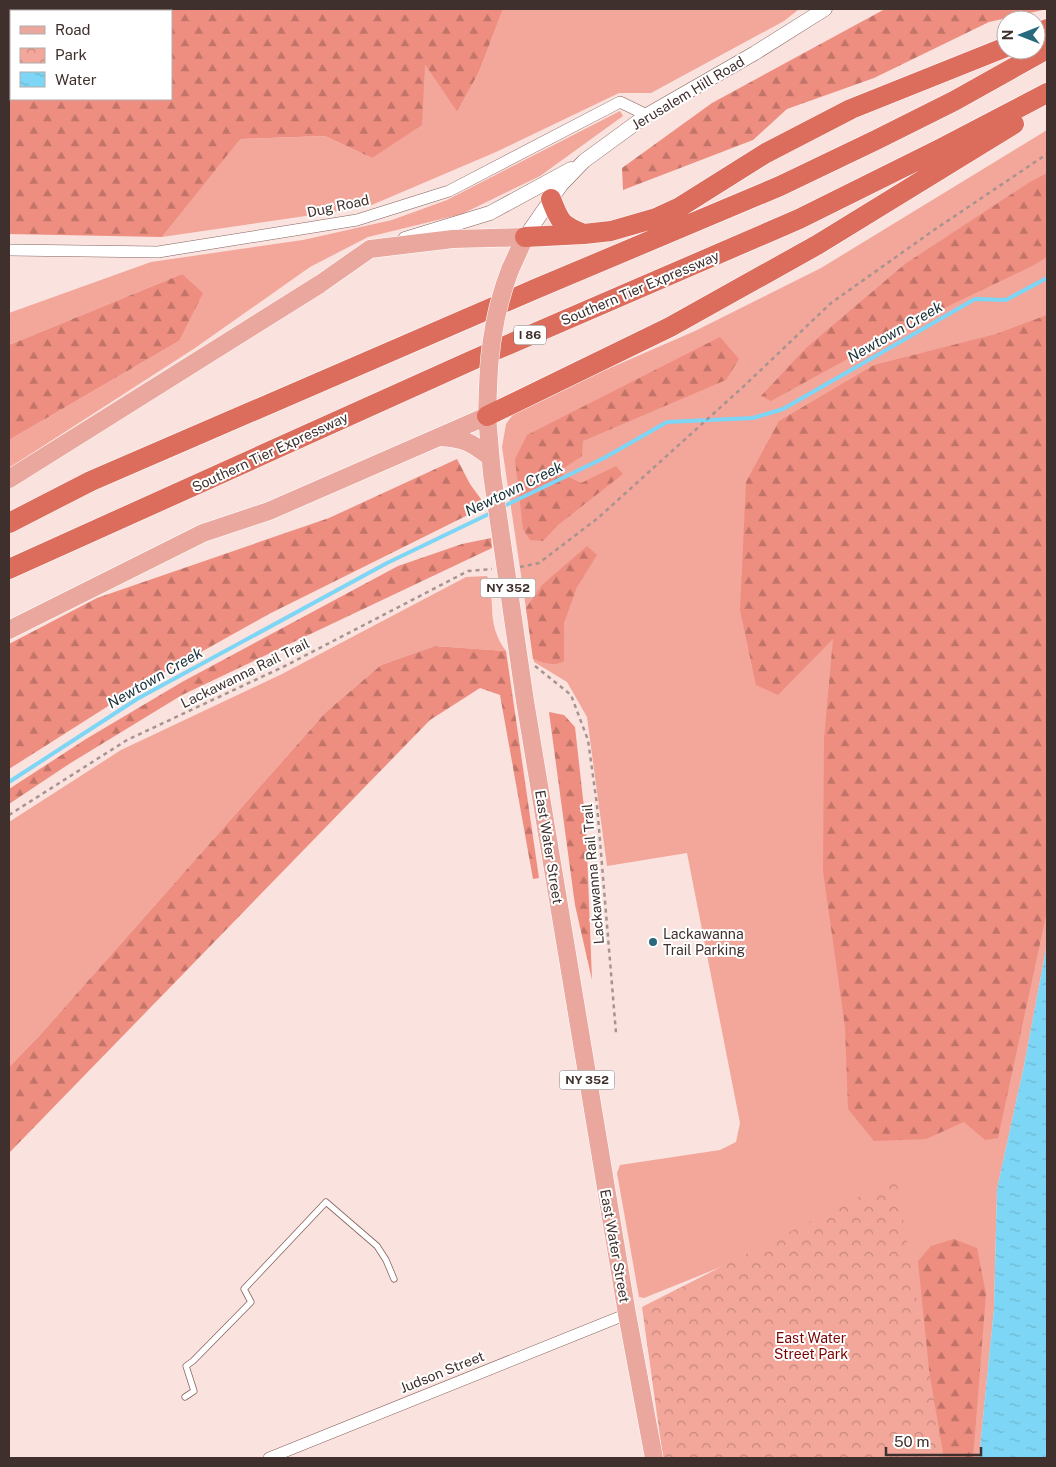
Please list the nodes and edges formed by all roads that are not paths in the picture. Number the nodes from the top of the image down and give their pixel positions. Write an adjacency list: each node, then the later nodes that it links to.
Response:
1 (825, 9): 6 (street, Jerusalem Hill Road)
2 (1047, 49): 17 (highway)
3 (996, 51): 9 (highway)
4 (1047, 93): 18 (highway, Southern Tier Expressway / I 86)
5 (1047, 104): 13 (highway)
6 (647, 115): 7 (street, Jerusalem Hill Road); 11 (street, Dug Road)
7 (584, 161): 8 (street, Jerusalem Hill Road); 12 (street)
8 (552, 199): 9 (highway); 10 (street, Jerusalem Hill Road)
9 (584, 234): 10 (highway)
10 (524, 237): 12 (main road); 13 (main road, East Water Street / NY 352, bridge)
11 (9, 250)
12 (370, 250): 16 (main road)
13 (487, 416): 14 (main road); 15 (main road, East Water Street / NY 352)
14 (439, 437): 15 (main road); 19 (main road)
15 (490, 457): 21 (main road, East Water Street / NY 352, bridge)
16 (9, 479)
17 (9, 523)
18 (9, 569)
19 (9, 630)
20 (394, 1279): 22 (lane)
21 (627, 1314): 23 (street, Judson Street); 24 (main road, East Water Street / NY 352)
22 (185, 1397)
23 (269, 1458)
24 (654, 1458)

